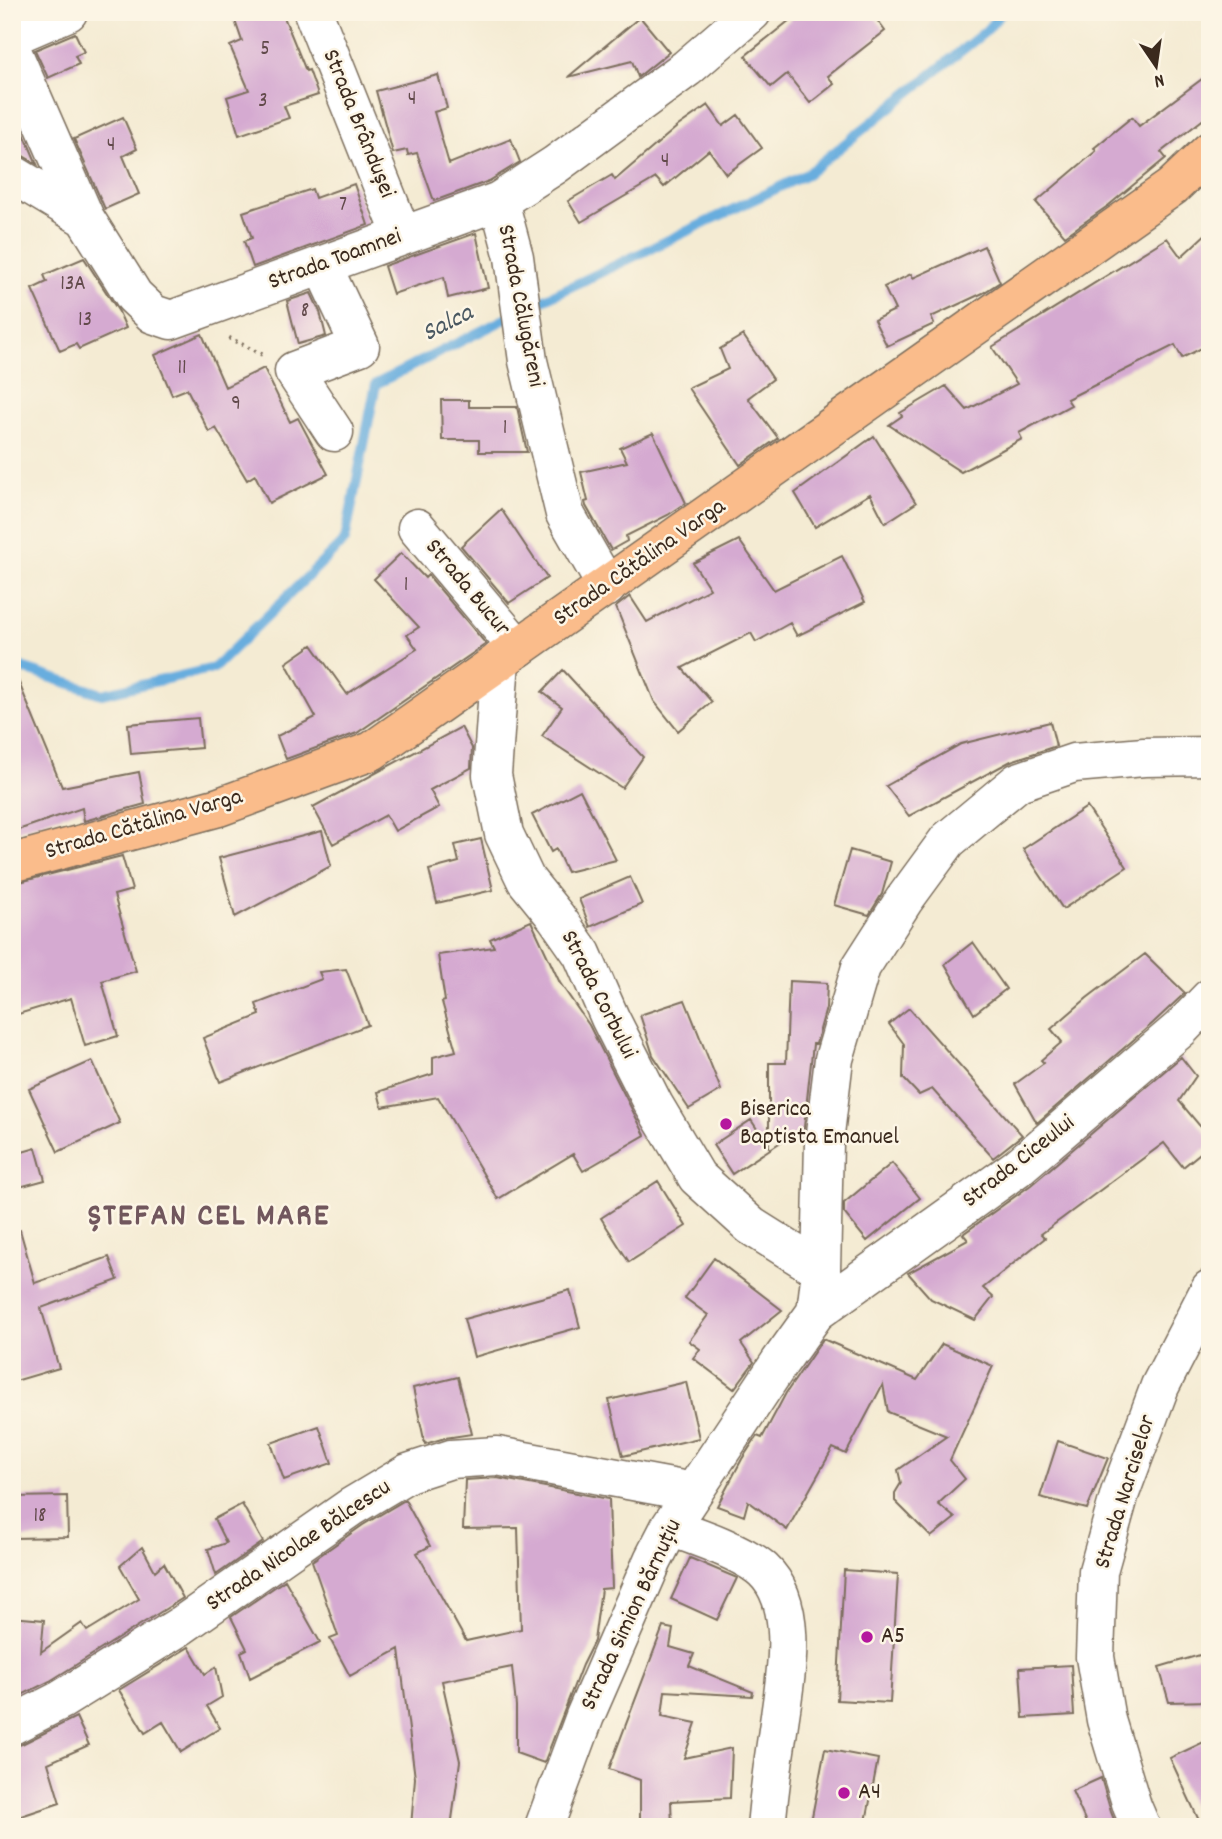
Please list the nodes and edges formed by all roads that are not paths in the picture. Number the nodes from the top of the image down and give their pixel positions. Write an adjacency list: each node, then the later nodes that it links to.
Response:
1 (68, 12): 4 (street)
2 (752, 12): 8 (street, Strada Călugăreni)
3 (314, 13): 10 (street, Strada Brândușei)
4 (12, 36)
5 (12, 51): 9 (street)
6 (1210, 151): 14 (main road, Strada Cătălina Varga)
7 (12, 174): 9 (street)
8 (499, 201): 10 (street, Strada Toamnei); 14 (street, Strada Călugăreni)
9 (85, 218): 11 (street, Strada Toamnei)
10 (402, 236): 11 (street, Strada Toamnei)
11 (322, 265): 12 (street)
12 (334, 432)
13 (417, 528): 15 (street, Strada Bucur)
14 (607, 587): 15 (main road, Strada Cătălina Varga)
15 (509, 654): 17 (main road, Strada Cătălina Varga); 19 (street, Strada Corbului)
16 (1210, 756): 19 (street)
17 (12, 863)
18 (1210, 998): 21 (street, Strada Ciceului)
19 (821, 1270): 21 (street)
20 (1210, 1289): 27 (street, Strada Narciselor)
21 (816, 1312): 22 (street, Strada Simion Bărnuțiu)
22 (693, 1492): 23 (street, Strada Simion Bărnuțiu); 24 (street, Strada Nicolae Bălcescu)
23 (670, 1527): 25 (street, Strada Simion Bărnuțiu); 26 (street)
24 (12, 1725)
25 (544, 1827)
26 (766, 1827)
27 (1141, 1827)

